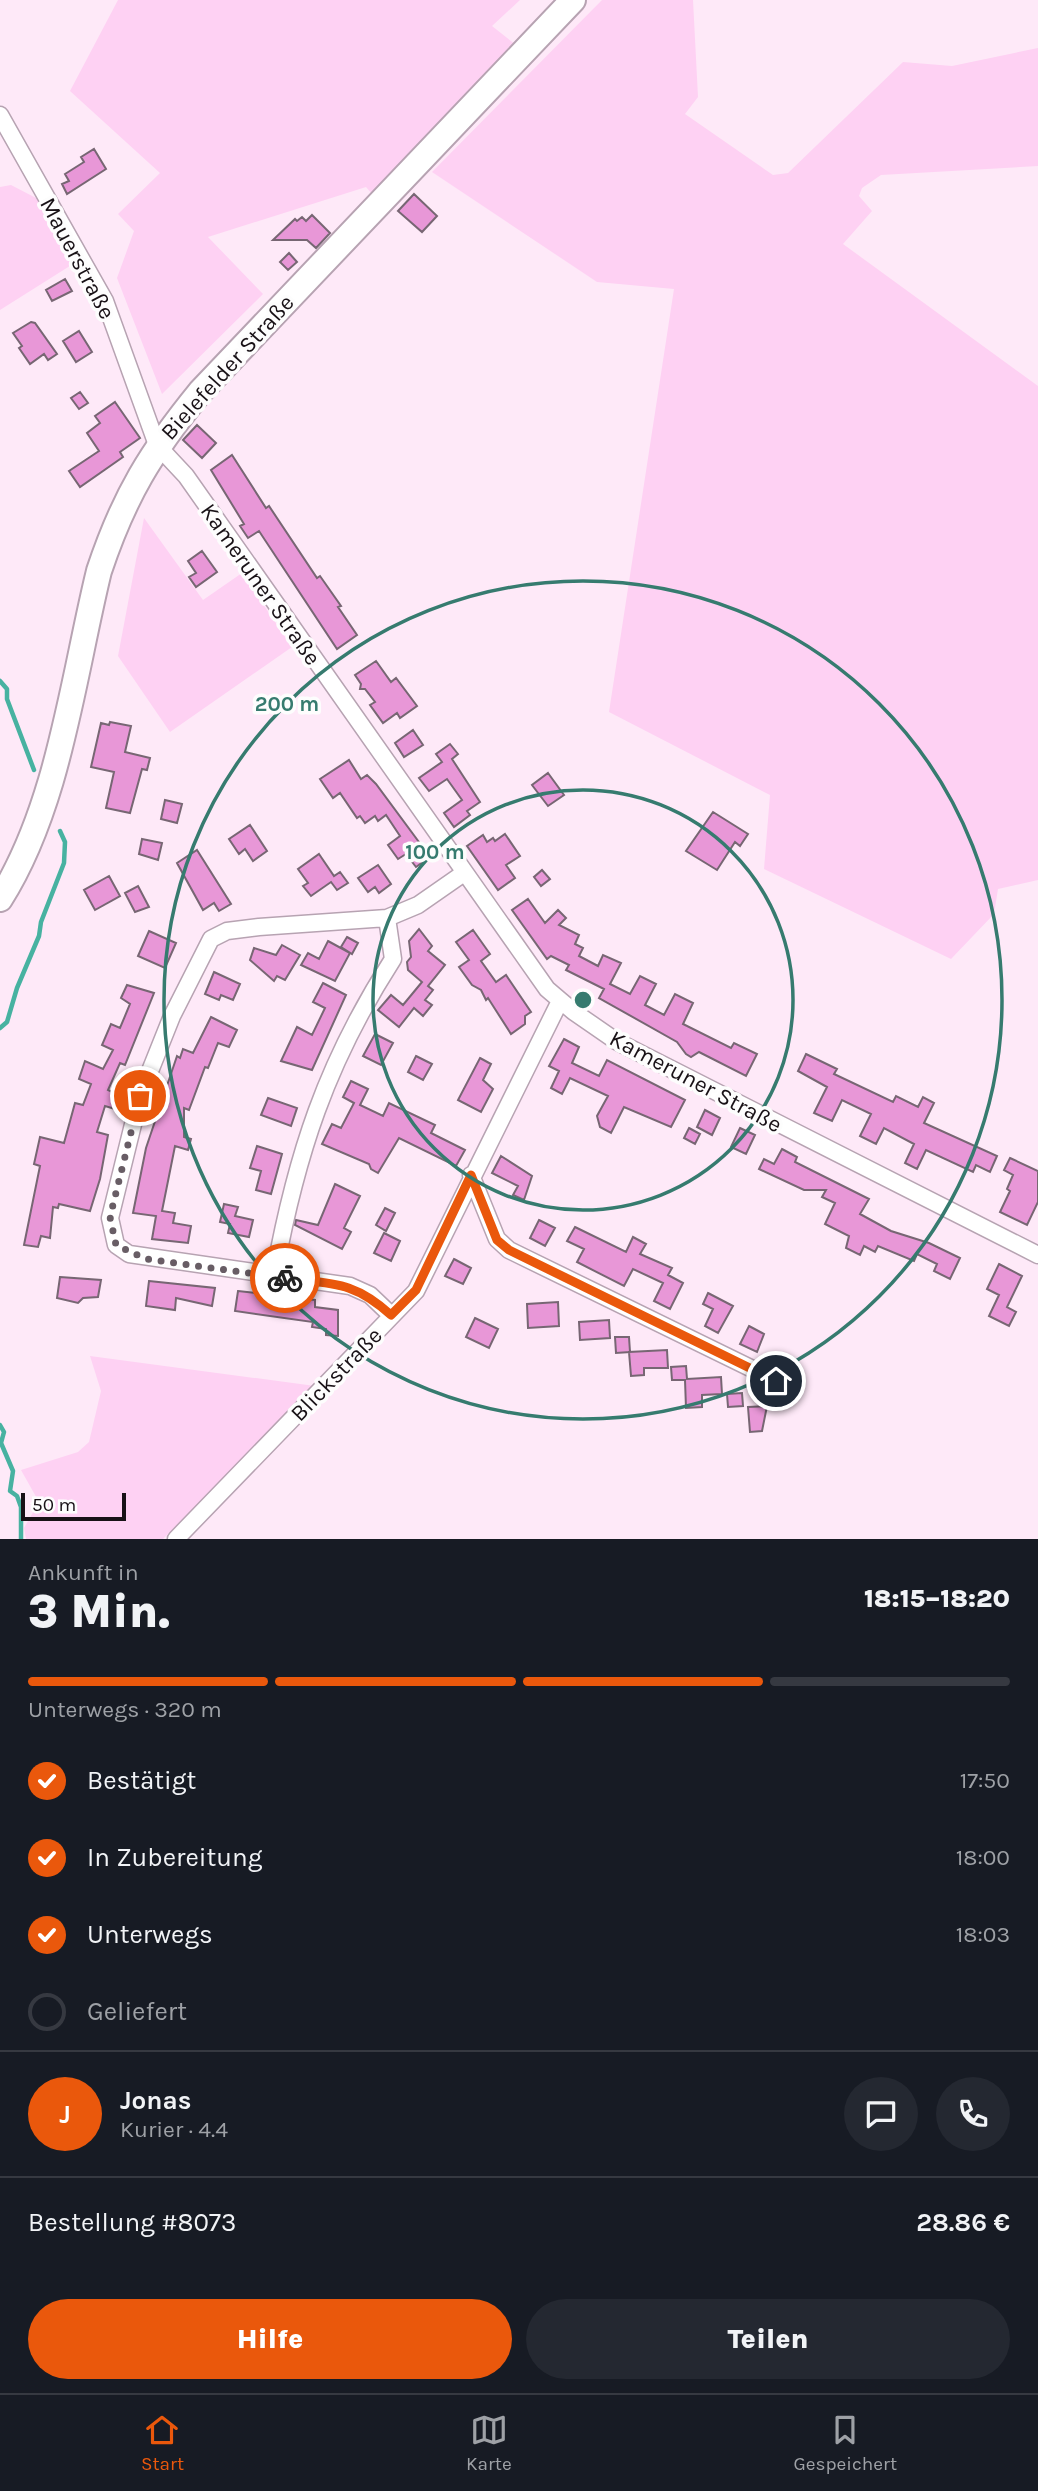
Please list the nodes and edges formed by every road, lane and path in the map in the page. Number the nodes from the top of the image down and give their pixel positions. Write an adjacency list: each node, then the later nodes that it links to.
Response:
1 (573, 0): 3 (main road, Bielefelder Straße)
2 (0, 115): 3 (street, Mauerstraße)
3 (157, 445): 4 (street, Kameruner Straße); 5 (main road, Bielefelder Straße)
4 (464, 873): 6 (street); 7 (street, Kameruner Straße)
5 (0, 899)
6 (387, 918): 10 (street); 10 (street)
7 (560, 1001): 8 (street, Blickstraße); 9 (street, Kameruner Straße)
8 (471, 1175): 11 (street, Blickstraße); 12 (street)
9 (1038, 1255)
10 (274, 1276): 11 (street)
11 (391, 1315): 13 (street, Blickstraße)
12 (776, 1381)
13 (176, 1539)

